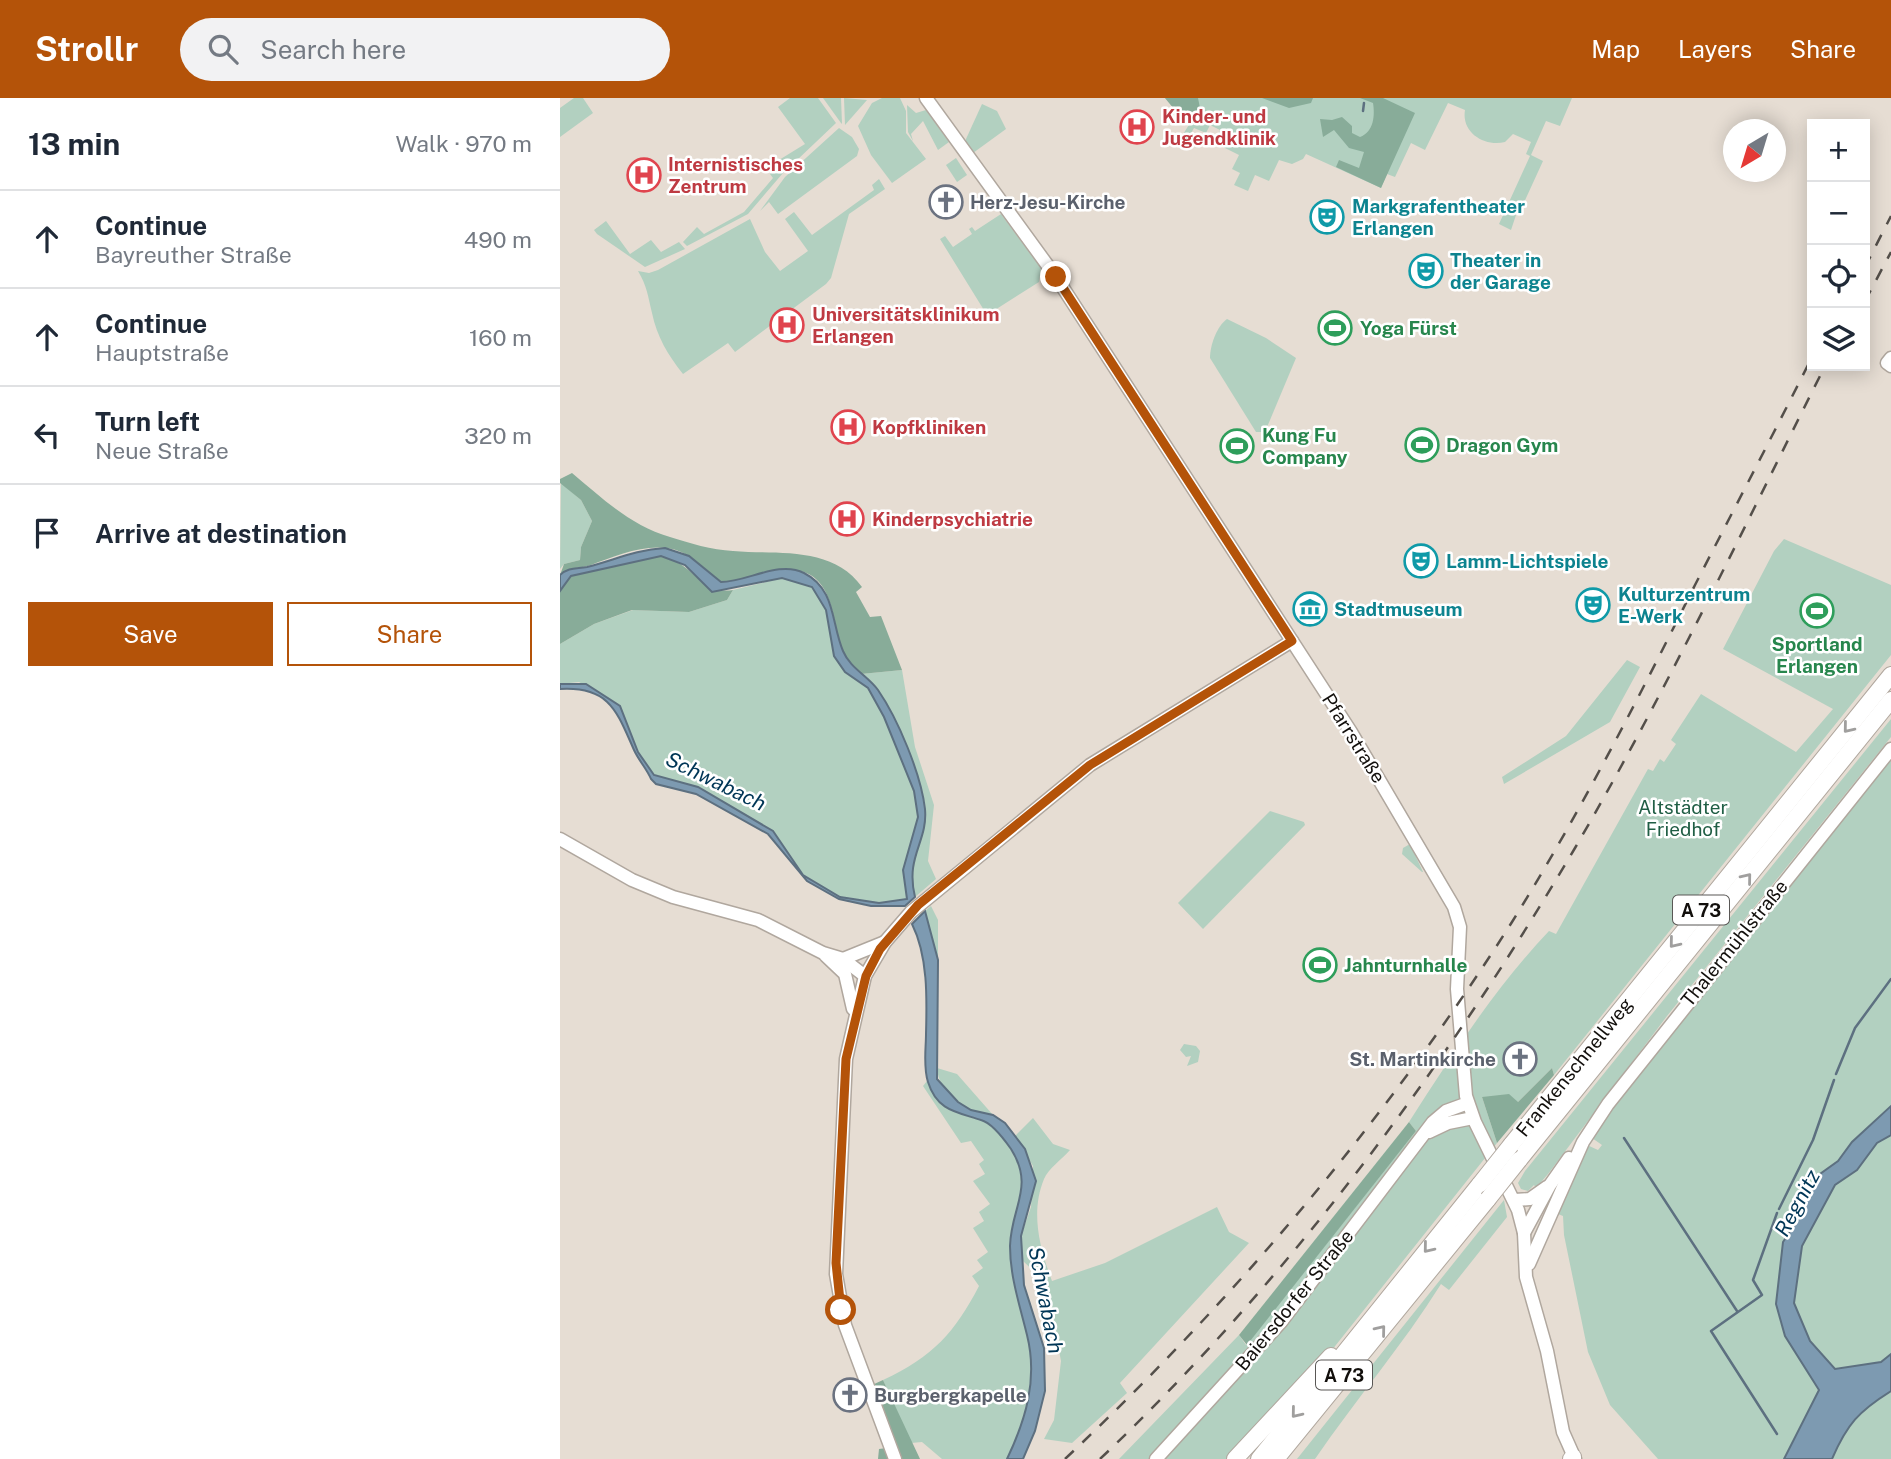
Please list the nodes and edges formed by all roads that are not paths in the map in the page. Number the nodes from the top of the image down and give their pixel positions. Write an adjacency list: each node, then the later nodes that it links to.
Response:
1 (926, 98): 2 (street, Pfarrstraße)
2 (1292, 641): 7 (street); 13 (street, Pfarrstraße)
3 (1891, 676): 21 (highway, Frankenschnellweg / A 73, one-way to 21, bridge)
4 (1891, 700): 27 (highway, Frankenschnellweg / A 73, one-way to 4, bridge)
5 (1891, 749): 16 (street, Thalermühlstraße)
6 (560, 839): 8 (street)
7 (885, 942): 9 (street); 11 (street)
8 (823, 953): 9 (street); 10 (street)
9 (843, 959): 11 (street)
10 (845, 974): 11 (street); 12 (street)
11 (866, 976): 12 (street)
12 (854, 1017): 23 (street)
13 (1468, 1103): 14 (street, Pfarrstraße); 15 (street, Baiersdorfer Straße)
14 (1473, 1118): 15 (street, Baiersdorfer Straße); 18 (street, Pfarrstraße)
15 (1426, 1135): 24 (street, Baiersdorfer Straße)
16 (1583, 1142): 17 (street, Thalermühlstraße); 20 (street, Thalermühlstraße)
17 (1549, 1185): 18 (street); 19 (street, Thalermühlstraße)
18 (1515, 1200): 19 (street, Pfarrstraße)
19 (1524, 1233): 20 (street, Pfarrstraße)
20 (1526, 1272): 22 (street, Pfarrstraße)
21 (1370, 1321): 25 (highway); 26 (highway, Frankenschnellweg / A 73, one-way to 26)
22 (1573, 1458)
23 (895, 1459)
24 (1156, 1459)
25 (1235, 1459)
26 (1259, 1459)
27 (1276, 1459)

